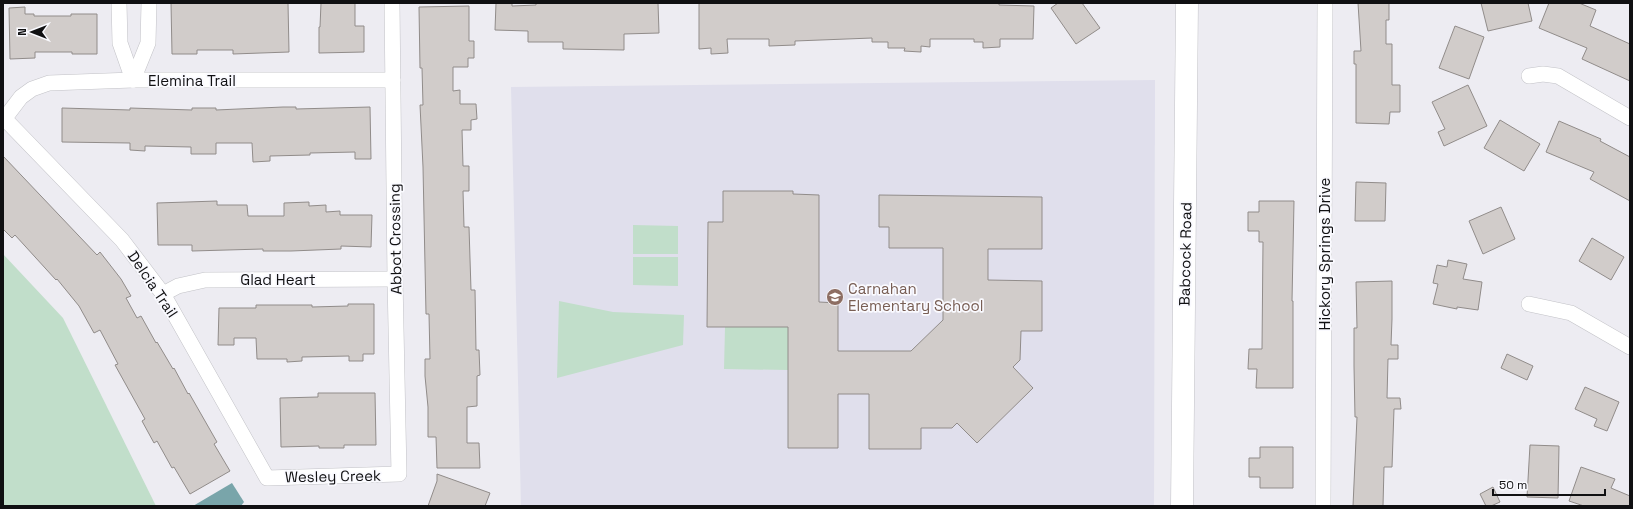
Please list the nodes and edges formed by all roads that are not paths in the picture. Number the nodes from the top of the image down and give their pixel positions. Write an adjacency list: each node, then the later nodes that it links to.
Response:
1 (119, 3): 7 (street)
2 (149, 3): 7 (street)
3 (392, 3): 8 (street, Abbot Crossing)
4 (1187, 3): 17 (main road, Babcock Road)
5 (1325, 3): 18 (street, Hickory Springs Drive)
6 (1529, 76): 10 (street)
7 (133, 80): 8 (street, Elemina Trail); 9 (street, Elemina Trail)
8 (393, 80): 11 (street, Abbot Crossing)
9 (4, 118): 12 (street, Delcia Trail)
10 (1630, 118)
11 (395, 279): 12 (street, Glad Heart); 15 (street, Abbot Crossing)
12 (163, 294): 16 (street, Delcia Trail)
13 (1529, 304): 14 (street)
14 (1630, 347)
15 (400, 474): 16 (street, Wesley Creek)
16 (267, 478)
17 (1182, 506)
18 (1323, 506)

